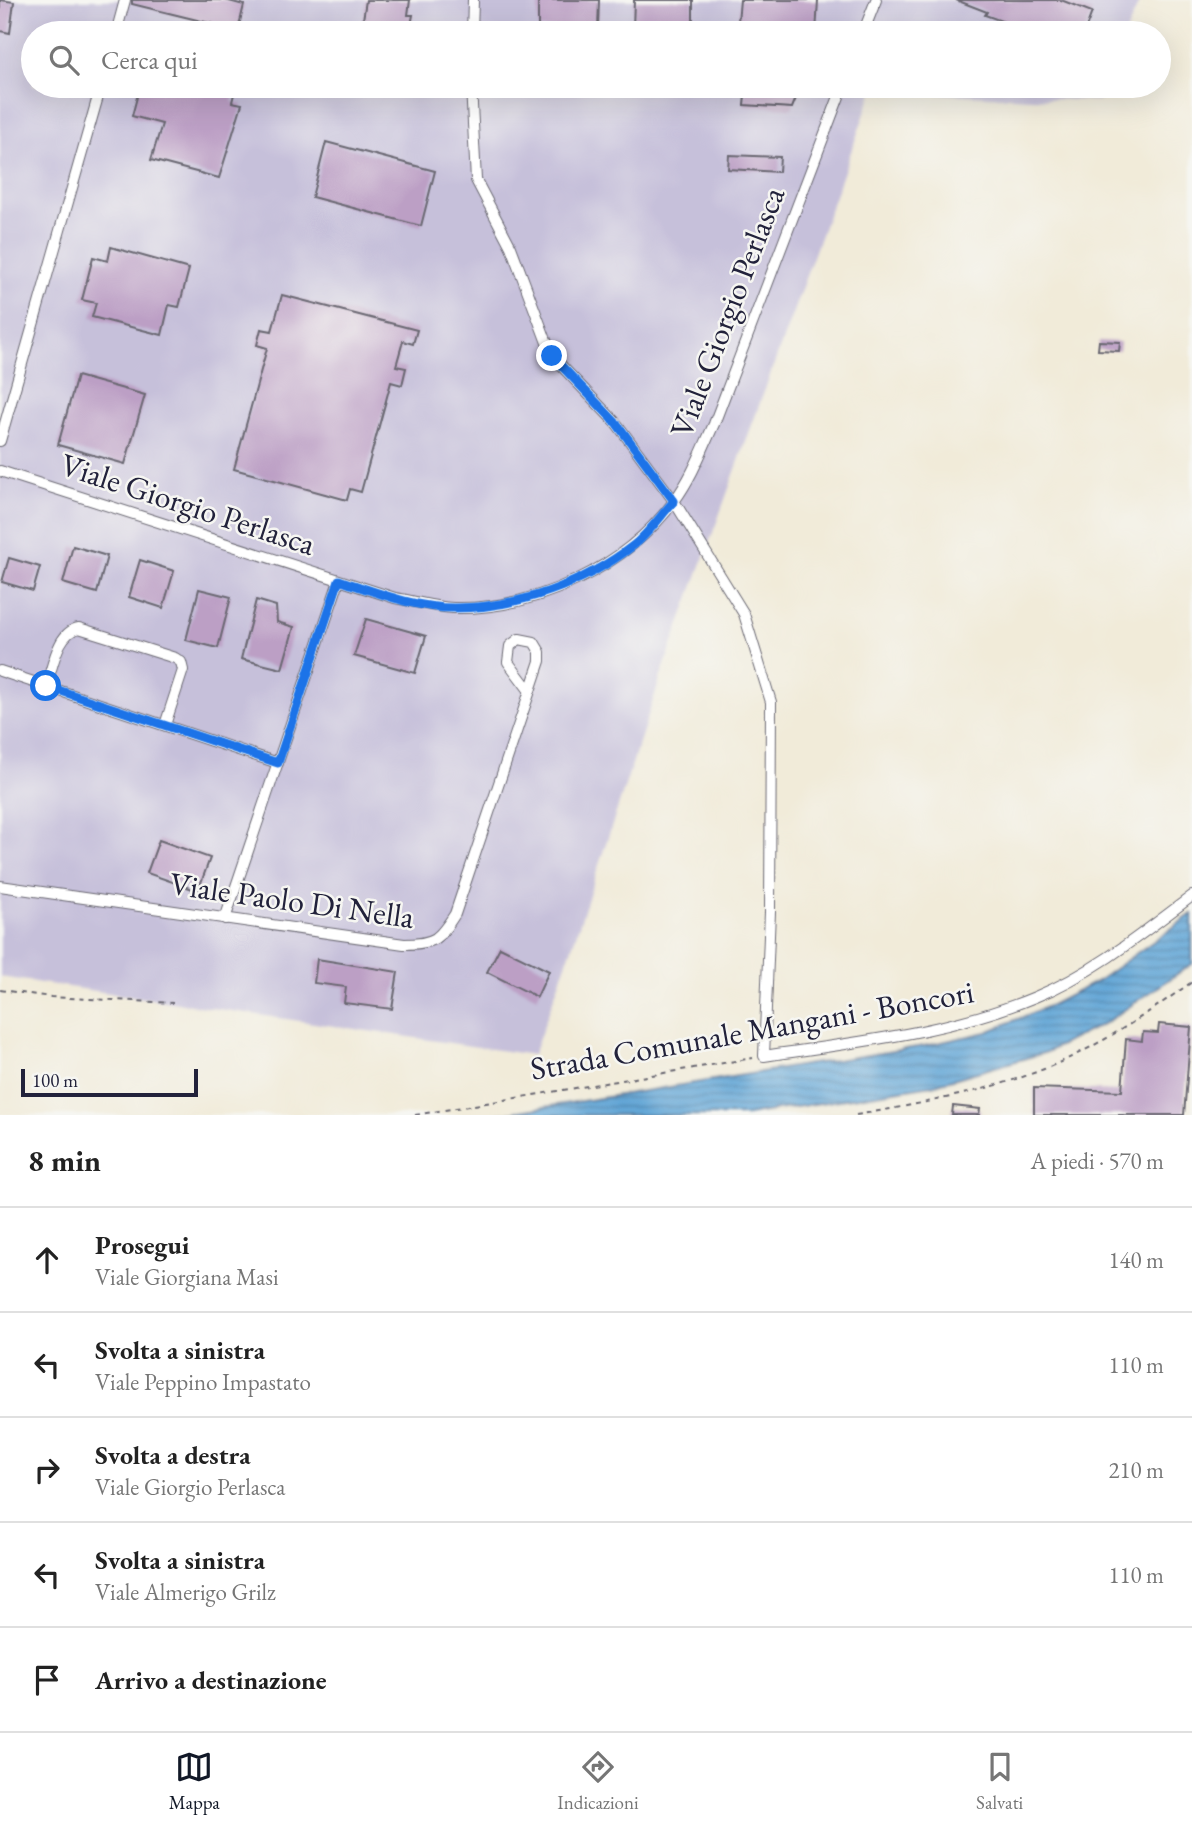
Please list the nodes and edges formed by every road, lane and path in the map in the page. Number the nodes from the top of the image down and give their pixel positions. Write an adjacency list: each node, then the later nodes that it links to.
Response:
1 (125, 0): 4 (street)
2 (473, 0): 5 (street)
3 (876, 0): 6 (street)
4 (119, 21)
5 (472, 21)
6 (868, 21)
7 (98, 98): 10 (street)
8 (472, 98): 12 (street)
9 (838, 98): 12 (street, Viale Giorgio Perlasca)
10 (0, 441)
11 (0, 471): 13 (street, Viale Giorgio Perlasca)
12 (674, 501): 13 (street, Viale Giorgio Perlasca); 25 (street)
13 (339, 580): 18 (street)
14 (0, 671): 15 (street)
15 (46, 686): 17 (street); 17 (street)
16 (529, 690): 16 (street, Viale Paolo Di Nella); 21 (street, Viale Paolo Di Nella)
17 (165, 725): 18 (street)
18 (278, 763): 21 (street)
19 (0, 886): 21 (street, Viale Paolo Di Nella)
20 (1192, 896): 25 (street, Strada Comunale Mangani - Boncori)
21 (225, 919)
22 (1192, 982): 27 (path)
23 (0, 990): 24 (path)
24 (173, 1003)
25 (764, 1056): 26 (path, Strada Comunale Mangani - Boncori)
26 (415, 1115)
27 (856, 1115)

